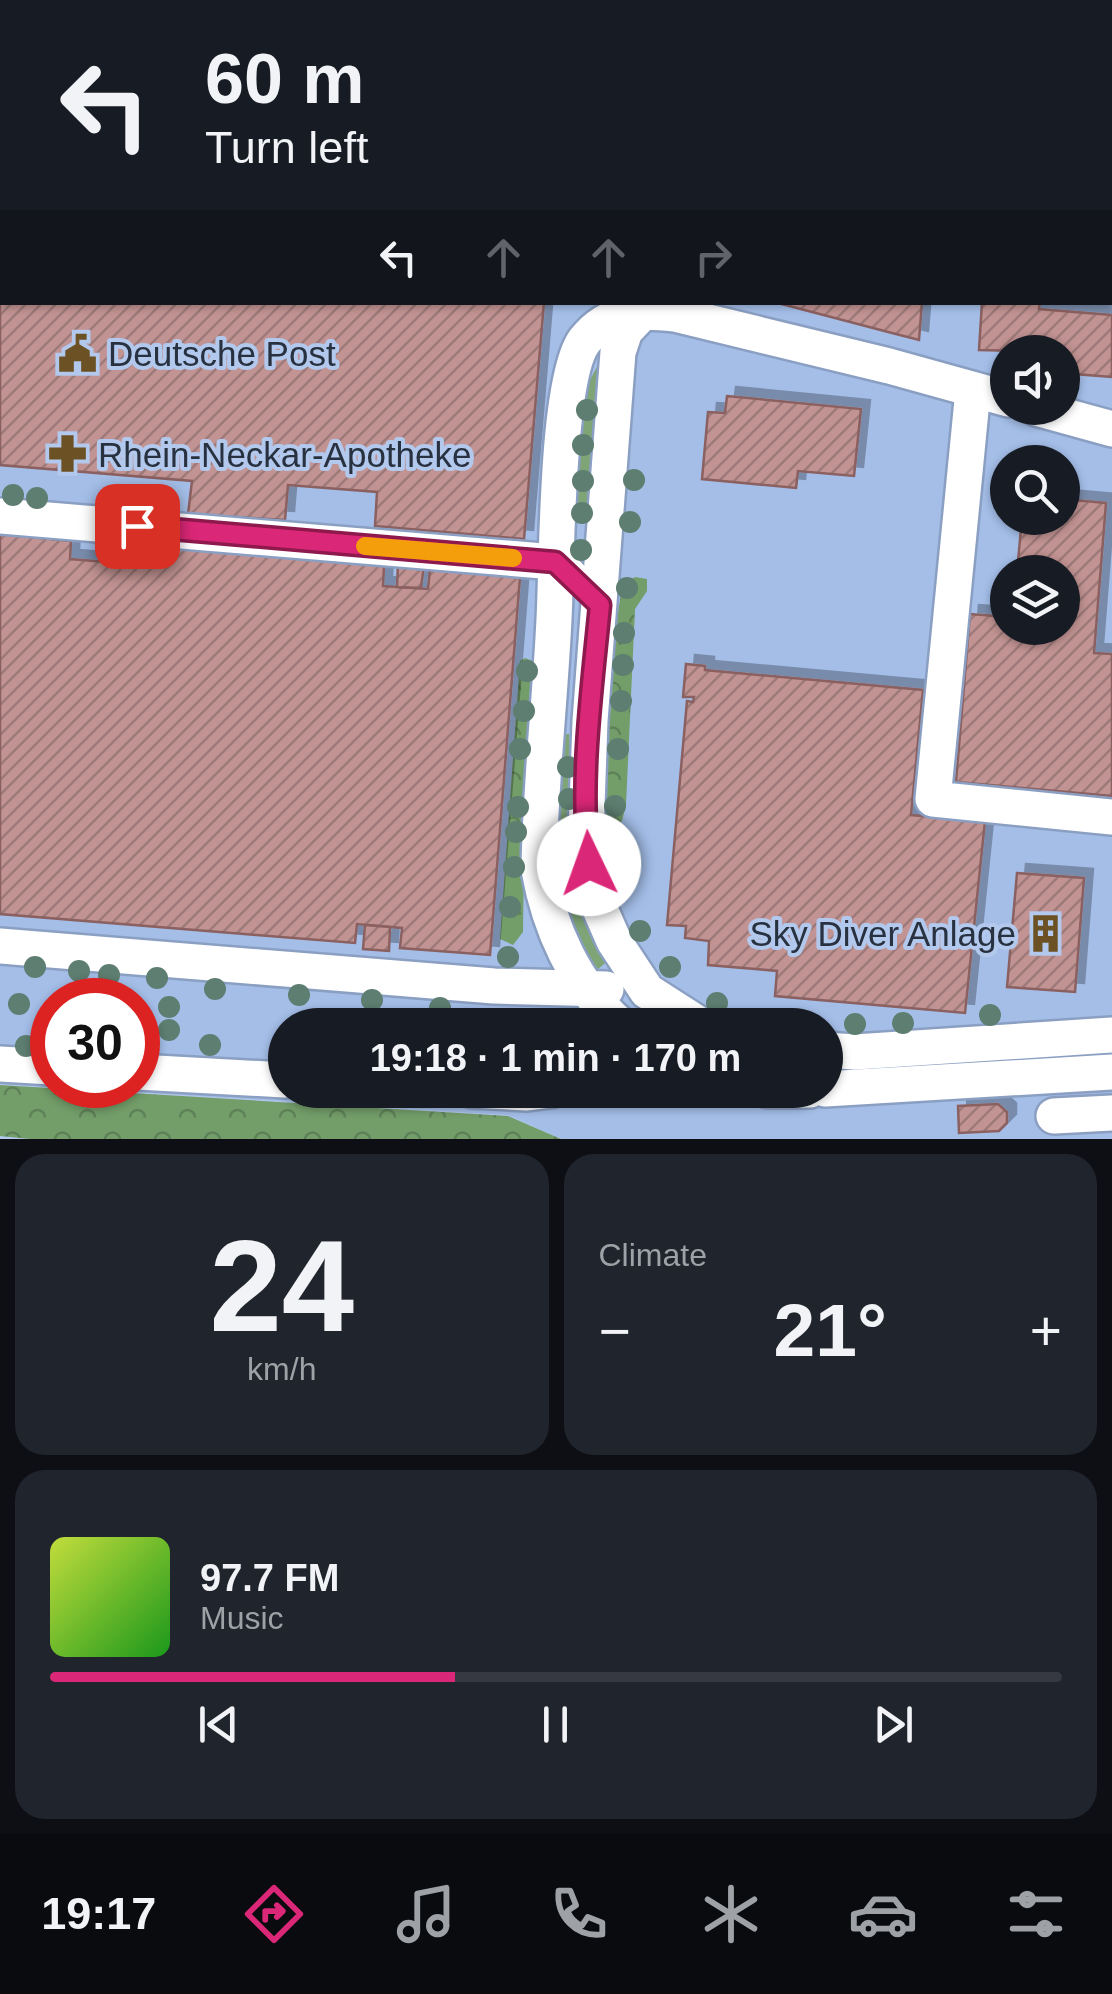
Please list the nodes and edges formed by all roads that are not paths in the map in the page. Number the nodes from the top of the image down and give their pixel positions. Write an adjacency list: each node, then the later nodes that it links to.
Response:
1 (644, 311): 2 (street); 7 (street); 8 (street)
2 (974, 390): 3 (street); 9 (street)
3 (990, 395)
4 (1080, 420): 5 (street)
5 (1112, 429)
6 (0, 516): 7 (street)
7 (555, 562): 8 (street); 11 (street)
8 (600, 605): 12 (street)
9 (1112, 818)
10 (0, 946): 11 (street)
11 (588, 988): 12 (street); 13 (street)
12 (647, 991): 14 (street)
13 (605, 1008)
14 (674, 1008)
15 (1112, 1036): 16 (street)
16 (843, 1051)
17 (0, 1064): 18 (street)
18 (30, 1065)
19 (1112, 1072): 22 (street)
20 (160, 1073): 21 (street)
21 (268, 1079)
22 (843, 1088)
23 (1112, 1113): 24 (street)
24 (1054, 1116)

